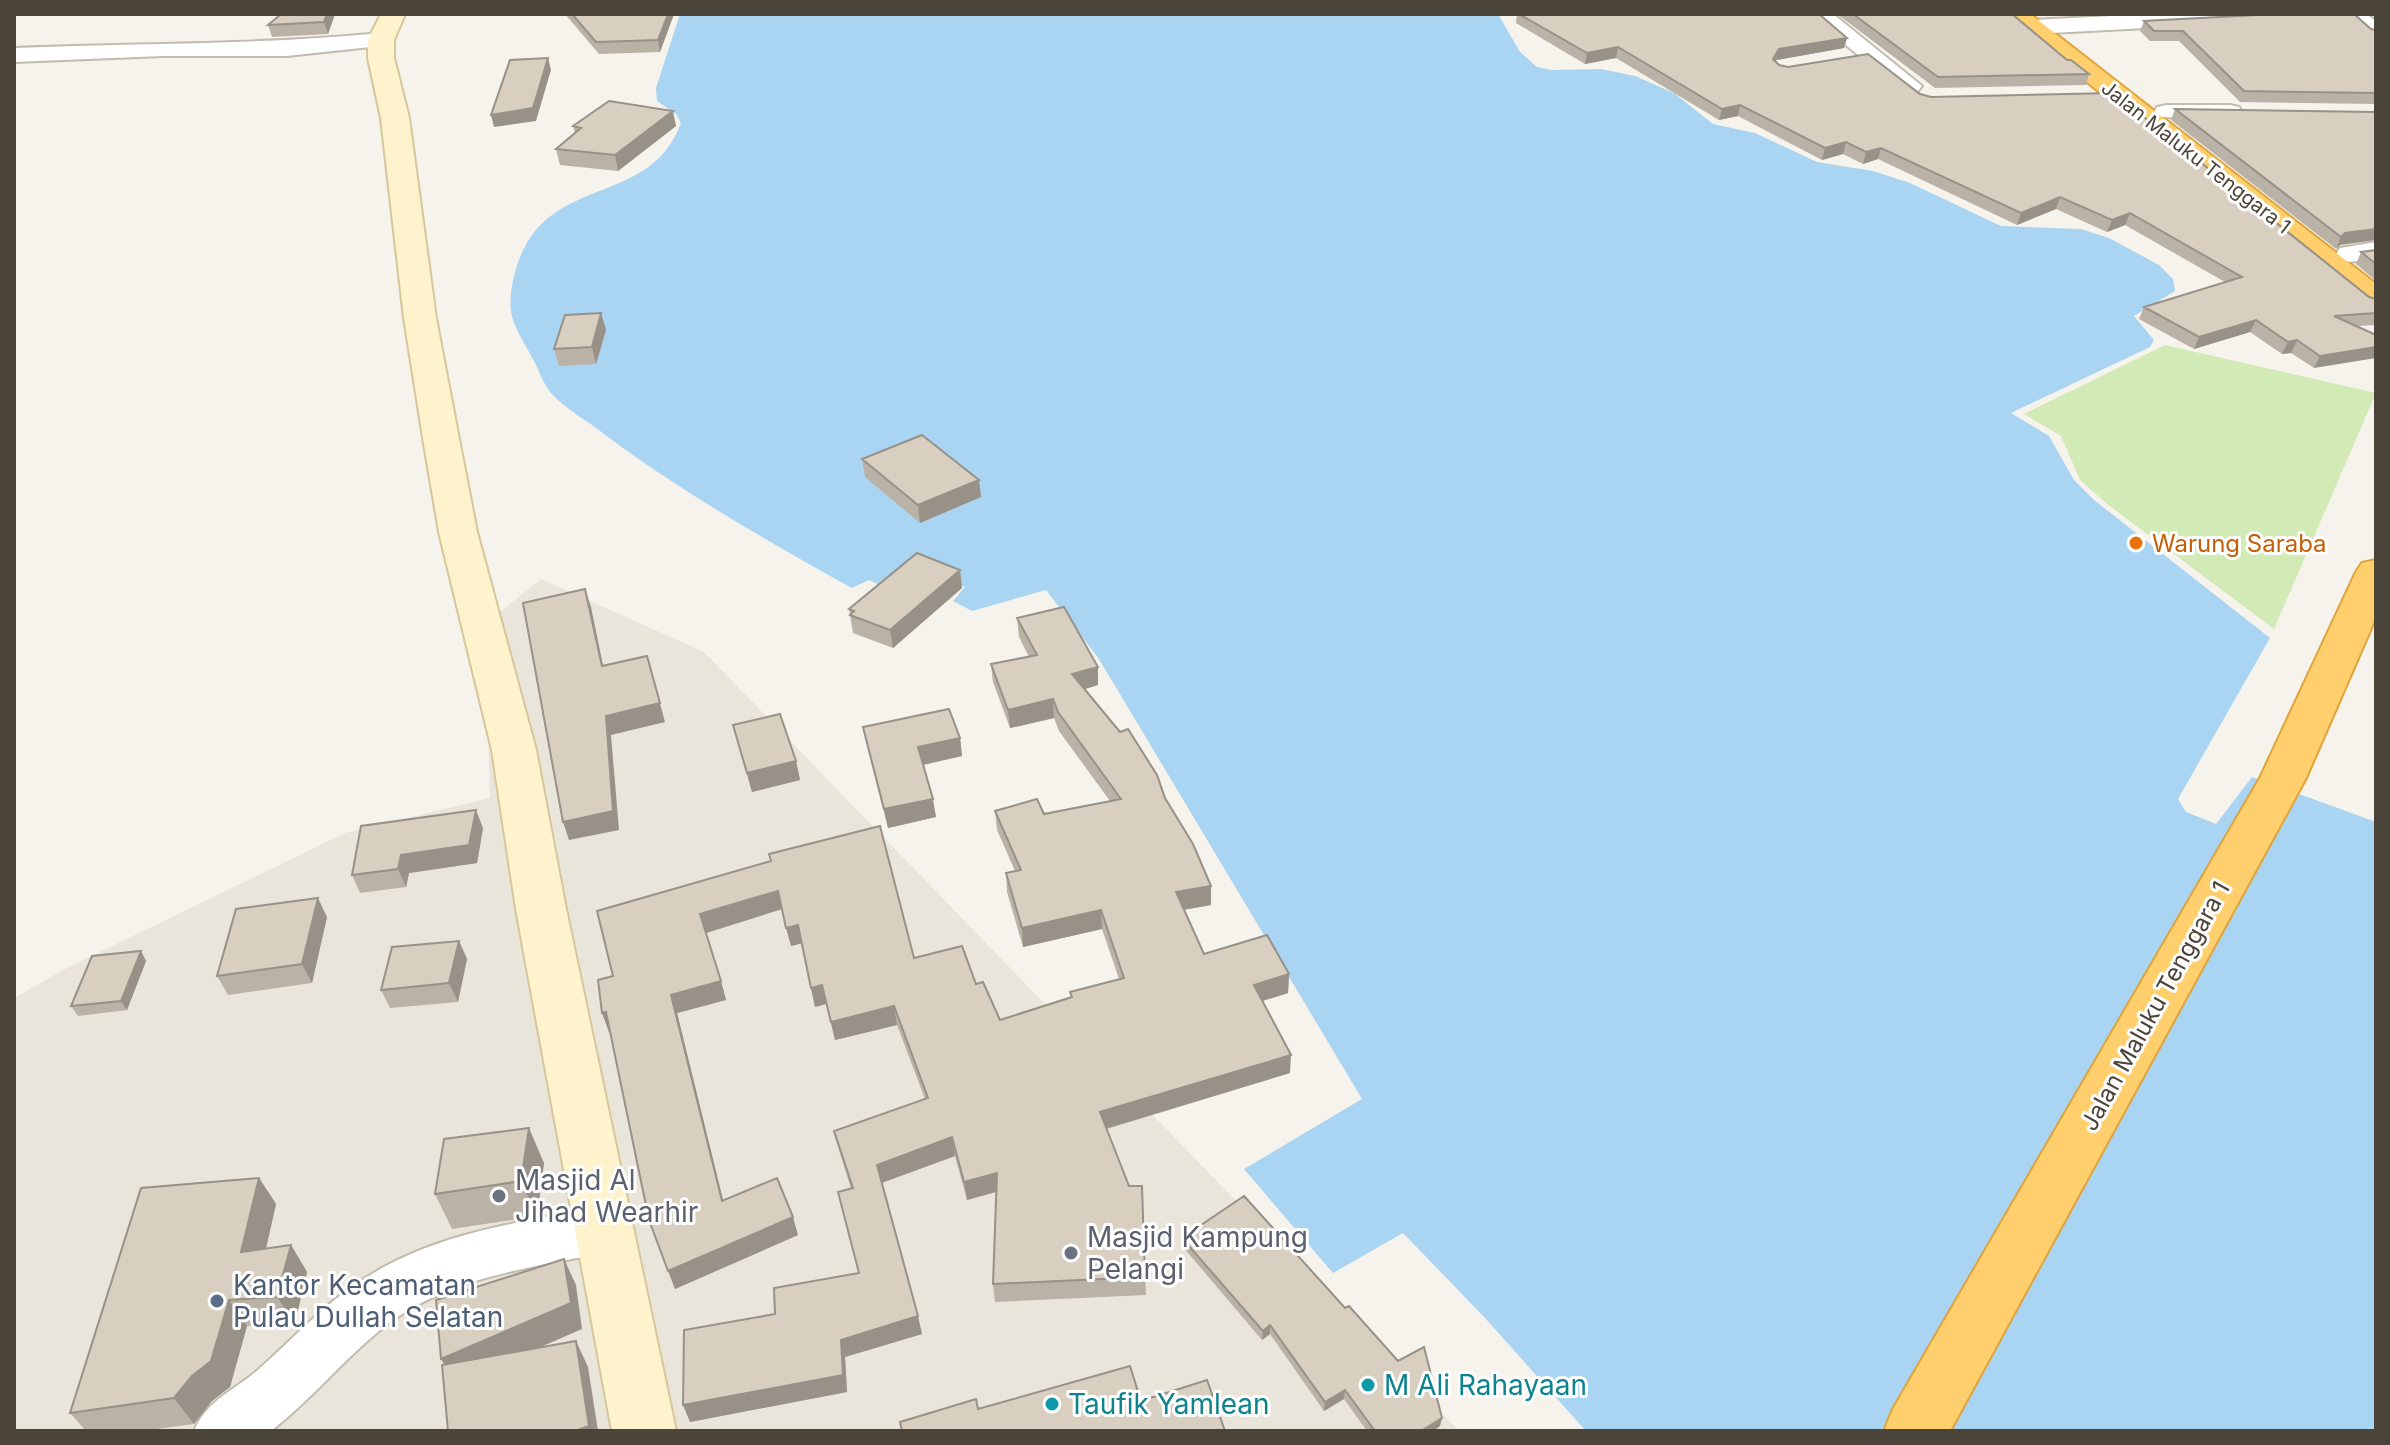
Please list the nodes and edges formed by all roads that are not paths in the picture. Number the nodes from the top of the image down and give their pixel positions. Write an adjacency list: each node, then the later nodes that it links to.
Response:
1 (1819, 14): 7 (street)
2 (2280, 14): 4 (street)
3 (2352, 14): 6 (street)
4 (2035, 20): 10 (highway, Jalan Maluku Tenggara 1); 13 (highway, Jalan Maluku Tenggara 1)
5 (387, 27): 8 (street); 19 (street)
6 (2376, 32)
7 (1868, 54): 9 (street); 12 (street)
8 (14, 55)
9 (1840, 59)
10 (2117, 94): 11 (street); 17 (highway, Jalan Maluku Tenggara 1)
11 (2087, 95)
12 (1928, 98)
13 (2166, 112): 14 (street); 15 (highway, Jalan Maluku Tenggara 1)
14 (2256, 112)
15 (2363, 252): 16 (highway, Jalan Maluku Tenggara 1)
16 (2376, 275)
17 (2376, 300)
18 (2376, 572): 22 (highway, Jalan Maluku Tenggara 1)
19 (603, 1230): 20 (street); 21 (street)
20 (223, 1431)
21 (644, 1431)
22 (1916, 1431)

